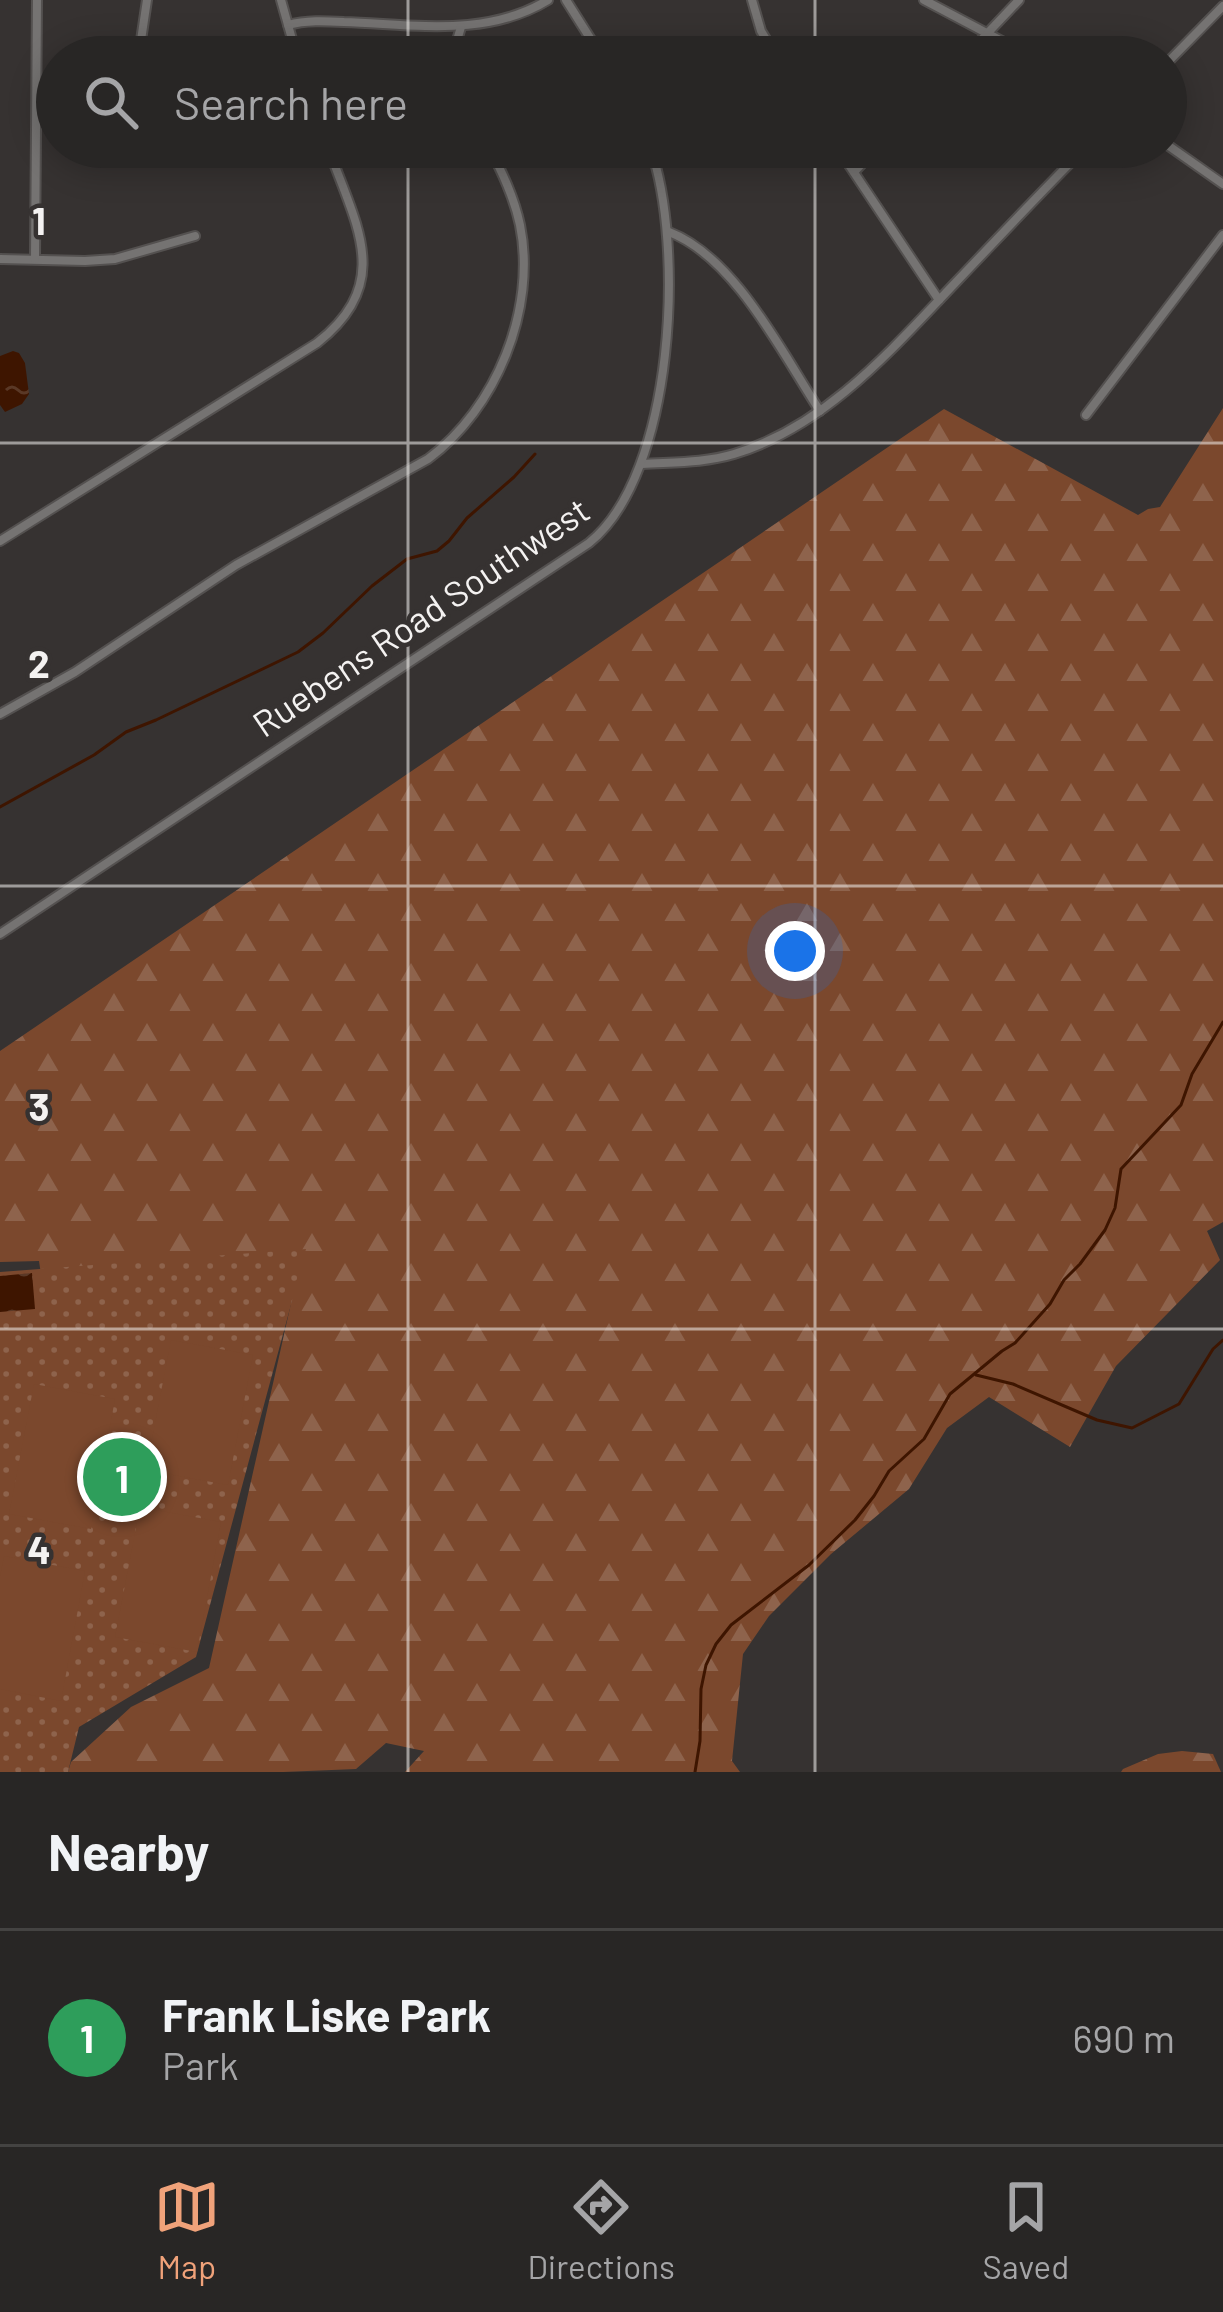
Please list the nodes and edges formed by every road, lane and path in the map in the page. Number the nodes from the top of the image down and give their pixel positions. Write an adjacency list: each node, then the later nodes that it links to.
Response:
1 (37, 0): 13 (street)
2 (147, 0): 14 (street)
3 (281, 0): 10 (street)
4 (548, 0): 11 (street)
5 (566, 0): 17 (street)
6 (752, 0): 18 (street)
7 (924, 0): 12 (street)
8 (1019, 0): 12 (street)
9 (1223, 6): 21 (street)
10 (288, 26): 11 (street); 15 (street)
11 (460, 27): 16 (street)
12 (987, 33): 19 (street); 20 (street)
13 (37, 36)
14 (142, 36)
15 (291, 36)
16 (458, 36)
17 (589, 36)
18 (763, 36)
19 (984, 36)
20 (993, 36)
21 (1187, 43)
22 (1187, 159): 31 (street)
23 (36, 164): 36 (street)
24 (336, 168): 41 (street)
25 (500, 168): 42 (street)
26 (656, 168): 32 (street, Ruebens Road Southwest)
27 (851, 168): 30 (street)
28 (858, 168): 30 (street)
29 (1065, 168): 37 (street)
30 (854, 172): 37 (street)
31 (1223, 184)
32 (669, 232): 38 (street); 40 (street, Ruebens Road Southwest)
33 (195, 236): 36 (street)
34 (1223, 236): 39 (street)
35 (0, 259): 36 (street)
36 (34, 259)
37 (939, 300): 38 (street)
38 (820, 411): 40 (street)
39 (1086, 415)
40 (642, 464): 43 (street, Ruebens Road Southwest)
41 (0, 541)
42 (0, 714)
43 (0, 934)

